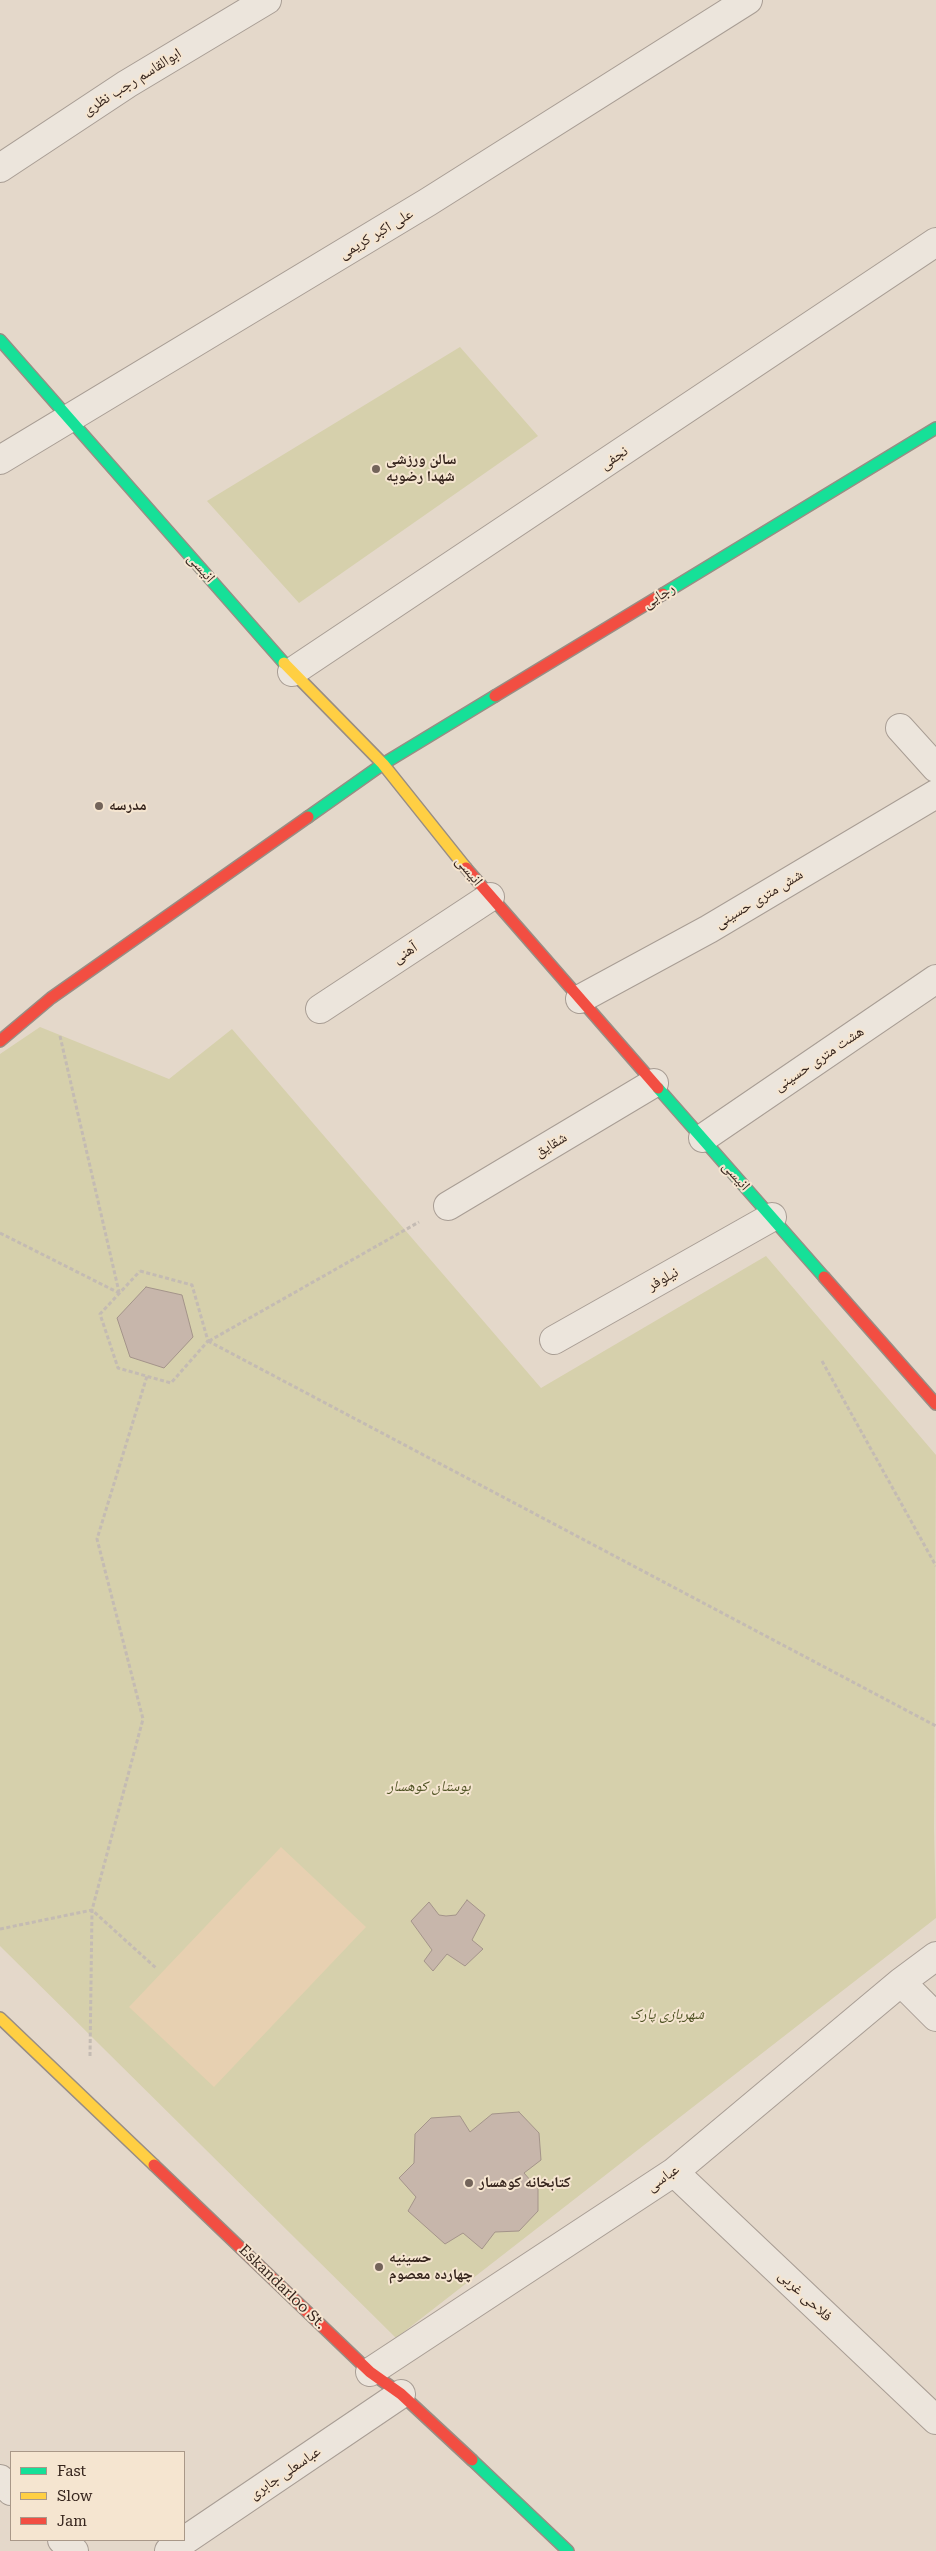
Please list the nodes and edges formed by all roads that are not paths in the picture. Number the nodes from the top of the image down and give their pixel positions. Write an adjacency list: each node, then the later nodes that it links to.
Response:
1 (267, 0): 3 (street, ابوالقاسم رجب نظری)
2 (748, 0): 6 (street, علی اکبر کریمی)
3 (0, 168)
4 (936, 242): 9 (street, نجفی)
5 (0, 340): 6 (street, انیسی)
6 (68, 418): 8 (street, علی اکبر کریمی); 9 (street, انیسی)
7 (936, 428): 11 (street, رجایی)
8 (0, 460)
9 (292, 672): 11 (street, انیسی)
10 (900, 728): 12 (street)
11 (383, 764): 14 (street, انیسی); 18 (street, رجایی)
12 (936, 768)
13 (936, 794): 16 (street, شش متری حسینی)
14 (490, 897): 16 (street, انیسی); 17 (street, آهنی)
15 (936, 980): 20 (street, هشت متری حسینی)
16 (580, 999): 19 (street, انیسی)
17 (320, 1009)
18 (0, 1041)
19 (654, 1084): 20 (street, انیسی); 21 (street, شقایق)
20 (702, 1138): 22 (street, انیسی)
21 (448, 1206)
22 (772, 1217): 23 (street, نیلوفر); 24 (street, انیسی)
23 (554, 1340)
24 (936, 1404)
25 (936, 1956): 26 (street, عباسی)
26 (901, 1982): 27 (street); 29 (street, عباسی)
27 (936, 2017)
28 (0, 2018): 30 (street, Eskandarloo St.)
29 (674, 2172): 30 (street, عباسی); 32 (street, فلاحی غربی)
30 (370, 2372): 31 (street, Eskandarloo St.)
31 (401, 2394): 35 (street, عباسعلی جابری); 40 (street, Eskandarloo St.)
32 (936, 2420)
33 (0, 2479): 34 (street)
34 (10, 2490)
35 (185, 2540)
36 (63, 2541): 38 (street)
37 (184, 2541): 39 (street, عباسعلی جابری)
38 (74, 2551)
39 (169, 2551)
40 (568, 2551)

